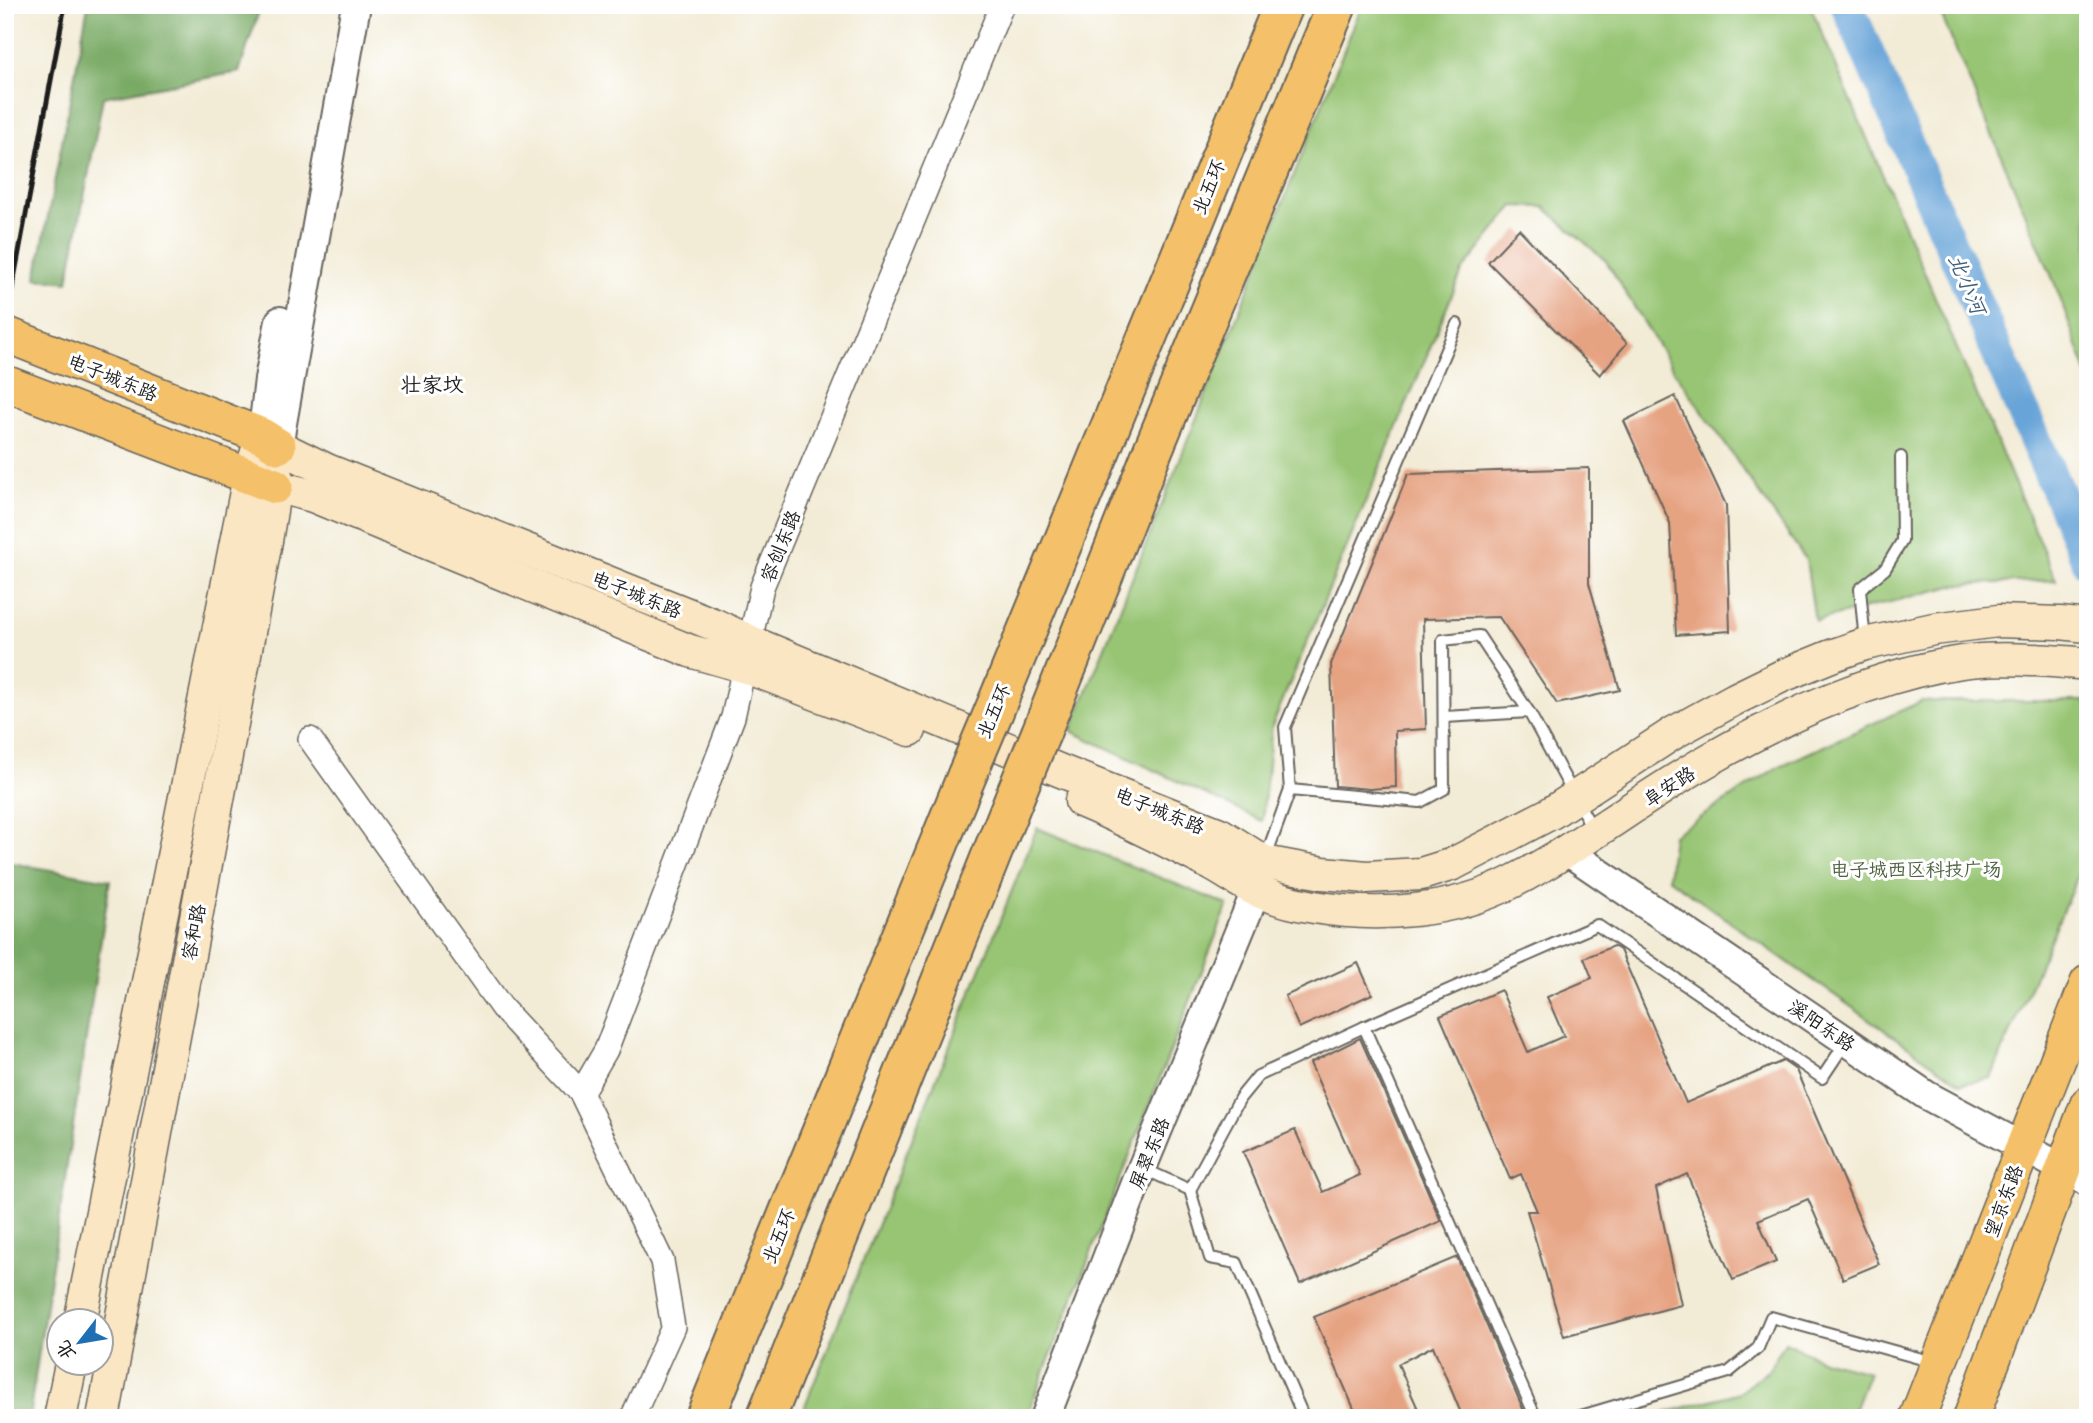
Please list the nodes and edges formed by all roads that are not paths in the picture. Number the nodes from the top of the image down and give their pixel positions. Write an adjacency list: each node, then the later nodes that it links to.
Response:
1 (341, 5): 11 (street)
2 (356, 5): 11 (street)
3 (1002, 5): 16 (street, 容创东路)
4 (1264, 5): 7 (highway)
5 (1283, 5): 7 (highway, 北五环)
6 (1337, 5): 42 (highway, bridge)
7 (1250, 83): 41 (highway, 北五环, bridge)
8 (1457, 324): 21 (lane)
9 (5, 334): 11 (main road, 电子城东路)
10 (5, 383): 13 (main road, 电子城东路)
11 (270, 441): 13 (main road, 容和路); 16 (main road, 电子城东路)
12 (1901, 457): 15 (lane)
13 (262, 481): 16 (main road, 电子城东路); 35 (main road, 容和路); 39 (main road, 容和路)
14 (2074, 625): 15 (main road)
15 (1865, 644): 22 (main road)
16 (748, 654): 25 (main road, 电子城东路); 29 (street, 容创东路)
17 (2078, 663): 23 (main road, 阜安路)
18 (1530, 712): 19 (lane); 19 (lane); 22 (lane)
19 (1445, 717): 21 (lane)
20 (310, 739): 29 (street)
21 (1290, 790): 25 (lane)
22 (1575, 797): 23 (lane); 25 (main road)
23 (1594, 833): 24 (main road, 阜安路)
24 (1567, 851): 25 (main road, 阜安路); 28 (street, 溪阳东路)
25 (1260, 876): 32 (street, 屏翠东路)
26 (2088, 984): 31 (main road, 望京东路)
27 (1364, 1027): 28 (lane); 34 (lane); 45 (lane)
28 (1846, 1042): 31 (street, 溪阳东路)
29 (581, 1093): 40 (street)
30 (2088, 1104): 33 (main road)
31 (2024, 1149): 33 (street, 溪阳东路); 36 (main road, 望京东路)
32 (1142, 1168): 34 (lane); 43 (street, 屏翠东路)
33 (2076, 1175): 48 (main road)
34 (1190, 1190): 44 (lane)
35 (83, 1308)
36 (1939, 1364): 46 (lane); 47 (main road, 望京东路)
37 (68, 1378): 38 (main road)
38 (60, 1418)
39 (103, 1418)
40 (632, 1418)
41 (705, 1418)
42 (766, 1418)
43 (1045, 1418)
44 (1304, 1418)
45 (1536, 1418)
46 (1574, 1418)
47 (1917, 1418)
48 (1971, 1418)

